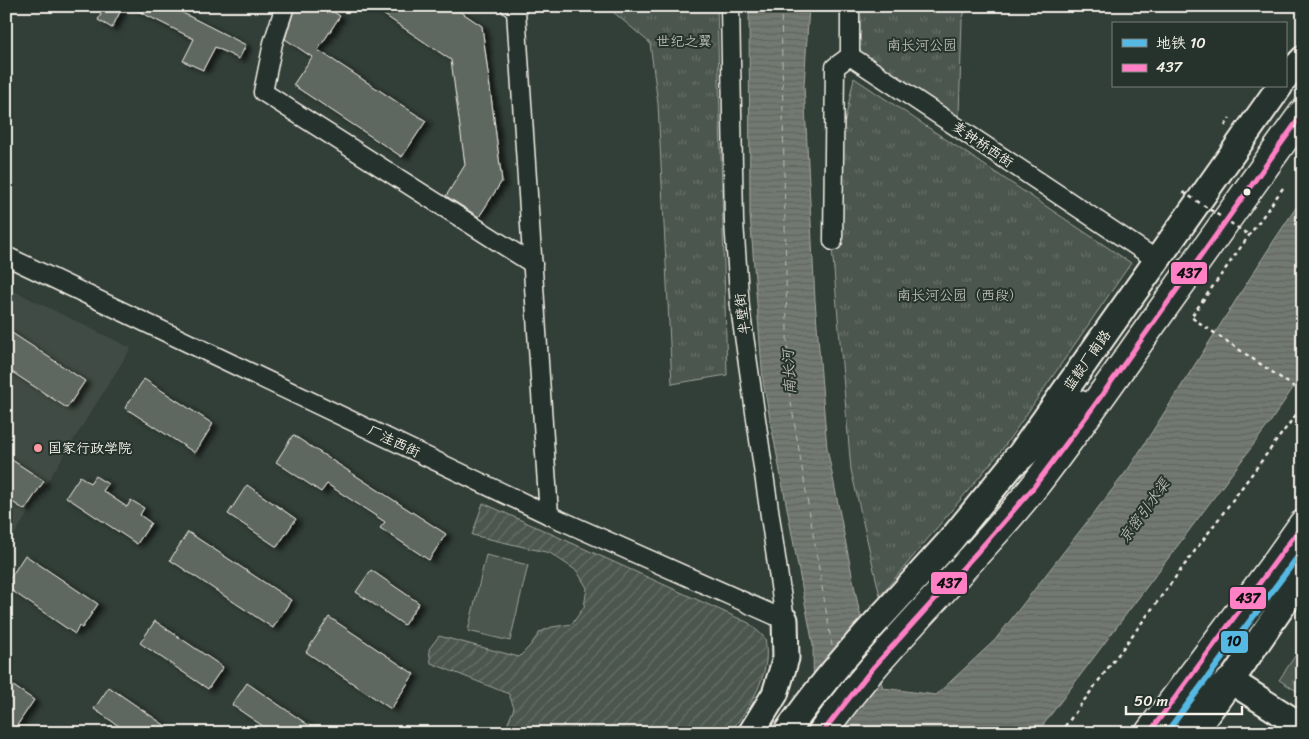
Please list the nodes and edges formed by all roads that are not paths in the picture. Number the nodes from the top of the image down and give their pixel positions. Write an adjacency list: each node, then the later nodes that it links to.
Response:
1 (285, 6): 13 (street)
2 (510, 6): 13 (street)
3 (730, 6): 19 (street, 半壁街)
4 (850, 6): 5 (street)
5 (850, 56): 10 (street); 12 (street, 麦钟桥西街)
6 (1303, 59): 7 (street)
7 (1286, 77)
8 (1279, 88): 12 (street, 蓝靛厂南路)
9 (1303, 113): 14 (highway)
10 (833, 241)
11 (6, 256): 16 (street, 厂洼西街)
12 (1157, 260): 15 (street, 蓝靛厂南路)
13 (533, 264): 16 (street)
14 (1117, 373): 15 (highway); 24 (highway)
15 (1016, 460): 23 (street, 蓝靛厂南路, bridge)
16 (549, 515): 19 (street, 厂洼西街)
17 (1303, 524): 25 (highway)
18 (1303, 576): 20 (street)
19 (785, 620): 22 (street)
20 (1232, 681): 21 (street); 26 (highway); 27 (street)
21 (1303, 727)
22 (751, 733)
23 (786, 733)
24 (822, 733)
25 (1149, 733)
26 (1172, 733)
27 (1193, 733)

